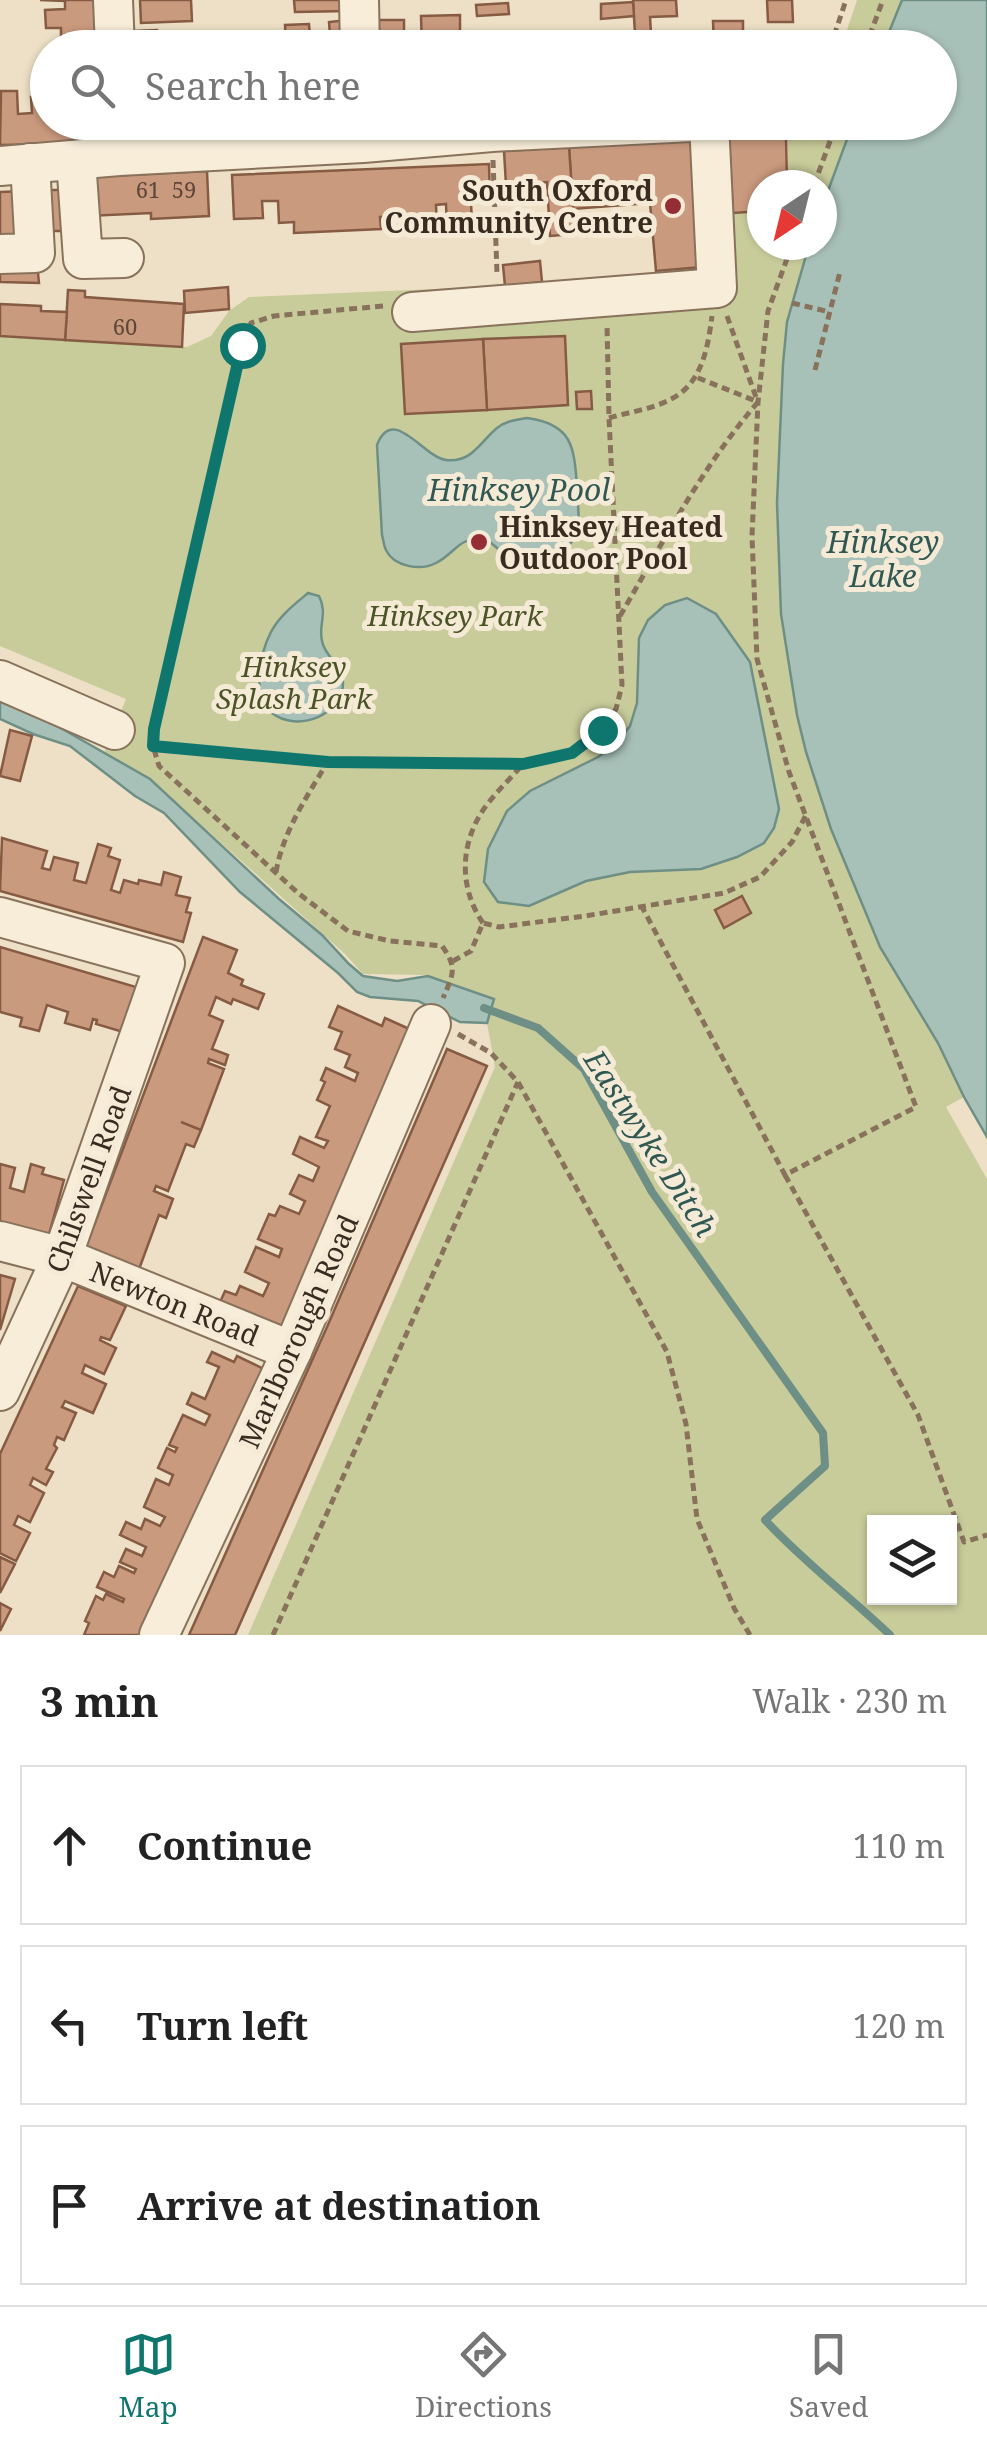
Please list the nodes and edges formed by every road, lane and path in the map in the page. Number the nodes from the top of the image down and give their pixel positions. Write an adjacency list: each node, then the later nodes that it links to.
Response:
1 (113, 0): 5 (street)
2 (359, 0): 6 (street)
3 (846, 0): 7 (path)
4 (882, 0): 8 (path)
5 (114, 30)
6 (360, 30)
7 (836, 30)
8 (871, 30)
9 (117, 140): 13 (street)
10 (492, 140): 20 (path)
11 (710, 140): 21 (street)
12 (830, 140): 15 (path)
13 (76, 160): 14 (street); 17 (street)
14 (15, 165): 16 (street)
15 (819, 170)
16 (0, 254)
17 (124, 258)
18 (787, 260): 28 (path)
19 (840, 272): 25 (path)
20 (497, 280)
21 (716, 288): 22 (street); 27 (path); 28 (path)
22 (606, 297): 24 (street); 29 (path)
23 (792, 303): 25 (path)
24 (401, 308): 33 (path)
25 (830, 312): 26 (path)
26 (815, 370)
27 (696, 377): 28 (path); 29 (path)
28 (758, 402): 30 (path); 36 (path)
29 (609, 418): 30 (path)
30 (619, 618): 35 (path)
31 (0, 680): 32 (street)
32 (115, 730)
33 (153, 746): 34 (path); 37 (path)
34 (328, 762): 35 (path); 37 (path)
35 (523, 764): 40 (path)
36 (806, 814): 38 (path); 45 (path)
37 (276, 872): 41 (path)
38 (642, 905): 40 (path); 45 (path)
39 (0, 918): 47 (street, Chilswell Road)
40 (483, 923): 41 (path)
41 (453, 962): 42 (path)
42 (450, 982)
43 (440, 1026): 44 (path); 48 (street, Marlborough Road)
44 (518, 1082): 52 (path); 53 (path)
45 (785, 1174): 50 (path)
46 (0, 1241): 47 (street, Newton Road)
47 (62, 1257): 48 (street, Newton Road); 49 (street, Chilswell Road)
48 (292, 1351): 51 (street, Marlborough Road)
49 (0, 1391)
50 (987, 1535)
51 (159, 1635)
52 (274, 1635)
53 (750, 1635)

